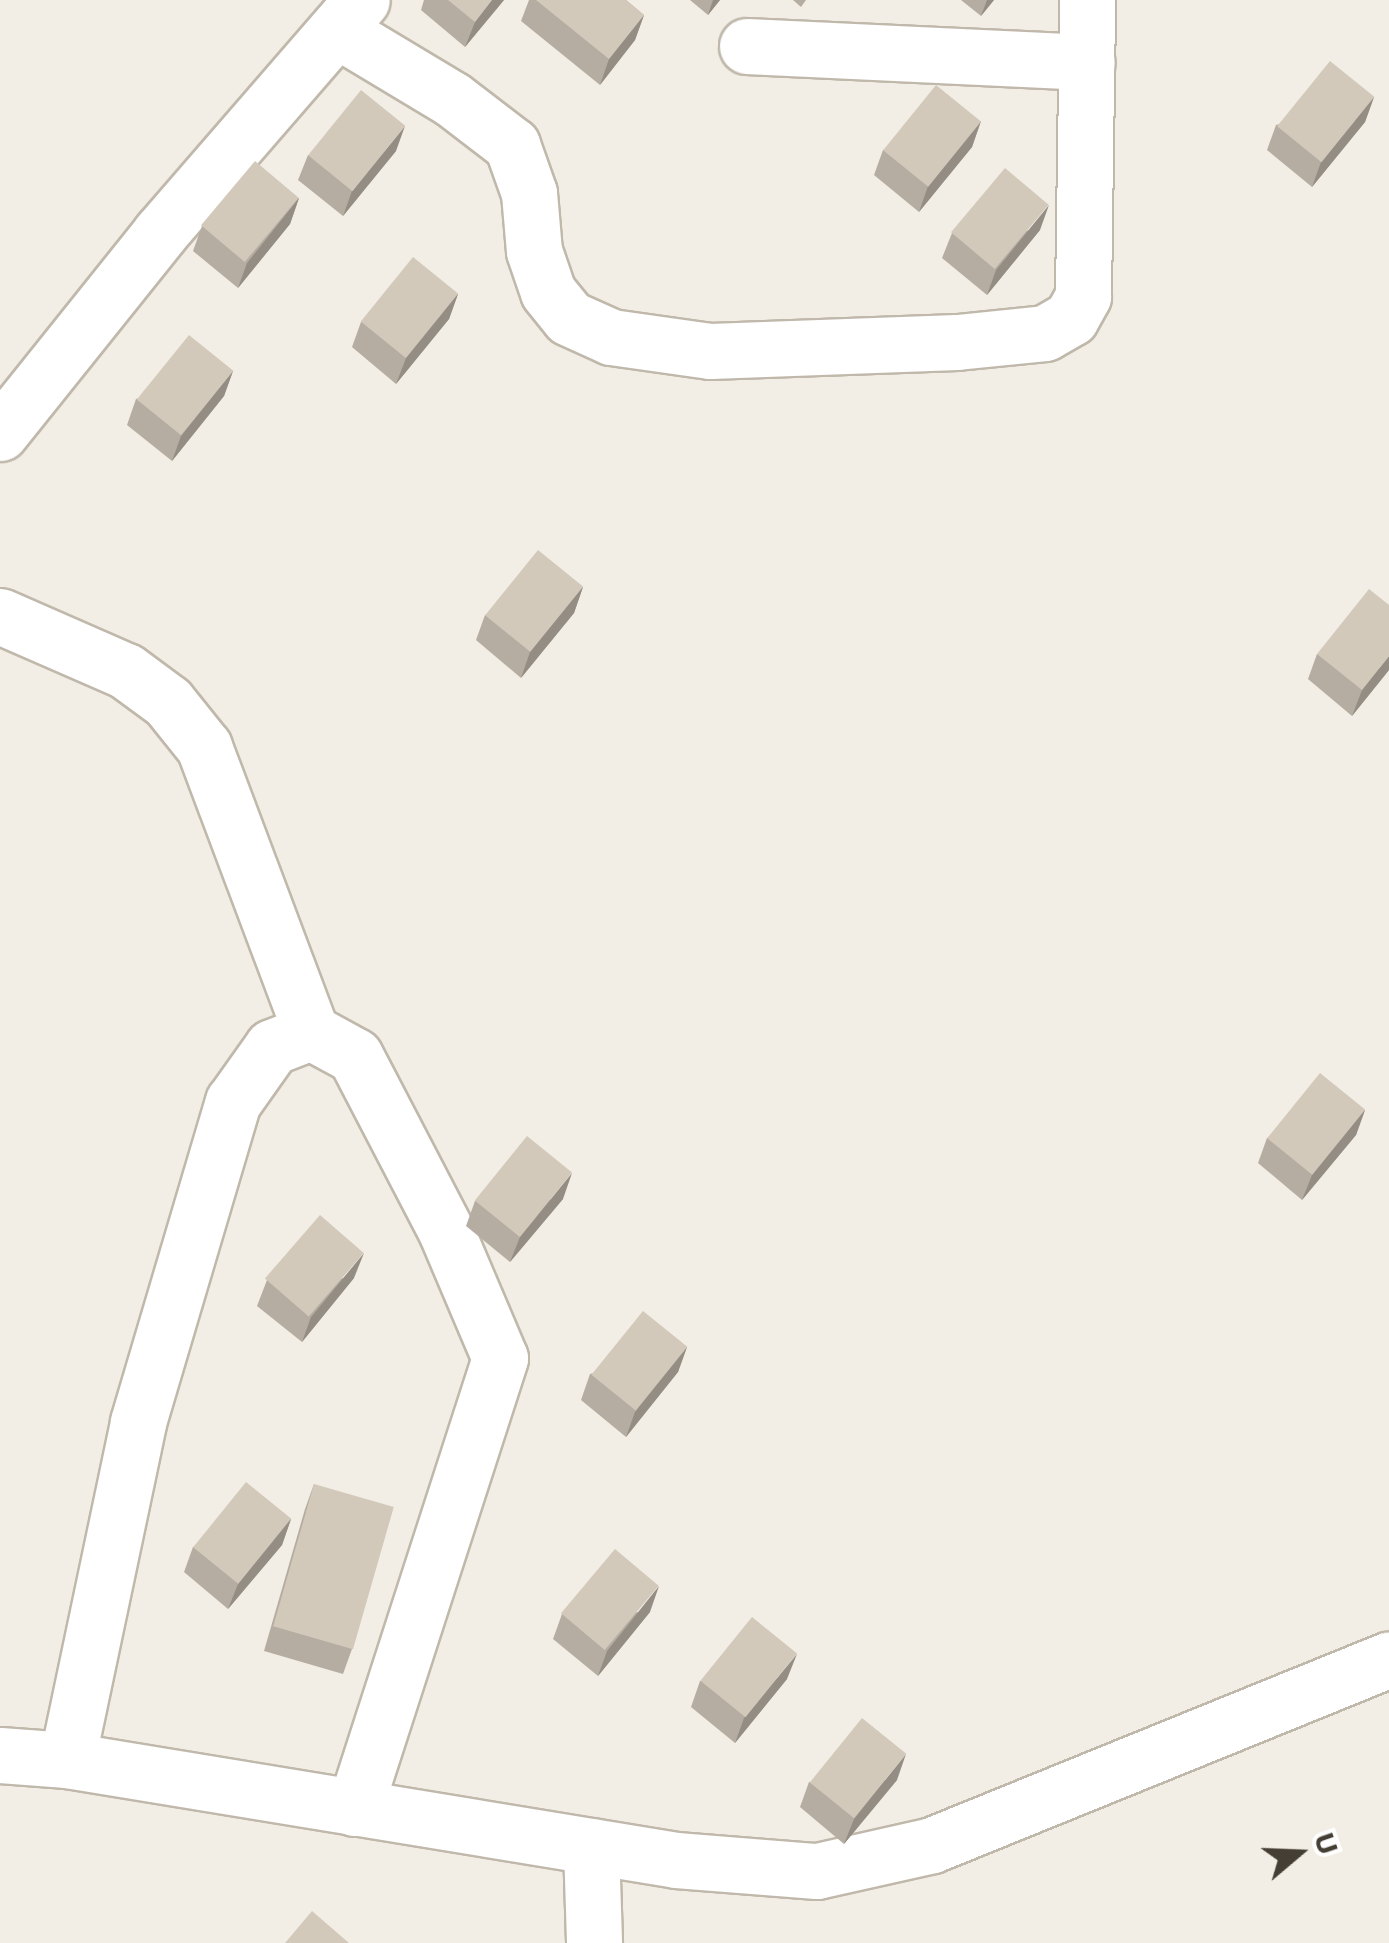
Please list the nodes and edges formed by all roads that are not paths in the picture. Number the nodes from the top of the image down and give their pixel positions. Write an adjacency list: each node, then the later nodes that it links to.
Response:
1 (1087, 0): 4 (street)
2 (350, 15): 4 (street); 5 (street)
3 (747, 46): 4 (street)
4 (1087, 62)
5 (0, 434)
6 (0, 616): 7 (street)
7 (311, 1032): 10 (street); 11 (street)
8 (1389, 1659): 12 (street)
9 (0, 1755): 10 (street)
10 (66, 1760): 11 (street)
11 (355, 1808): 12 (street)
12 (590, 1846): 13 (street)
13 (594, 1943)

